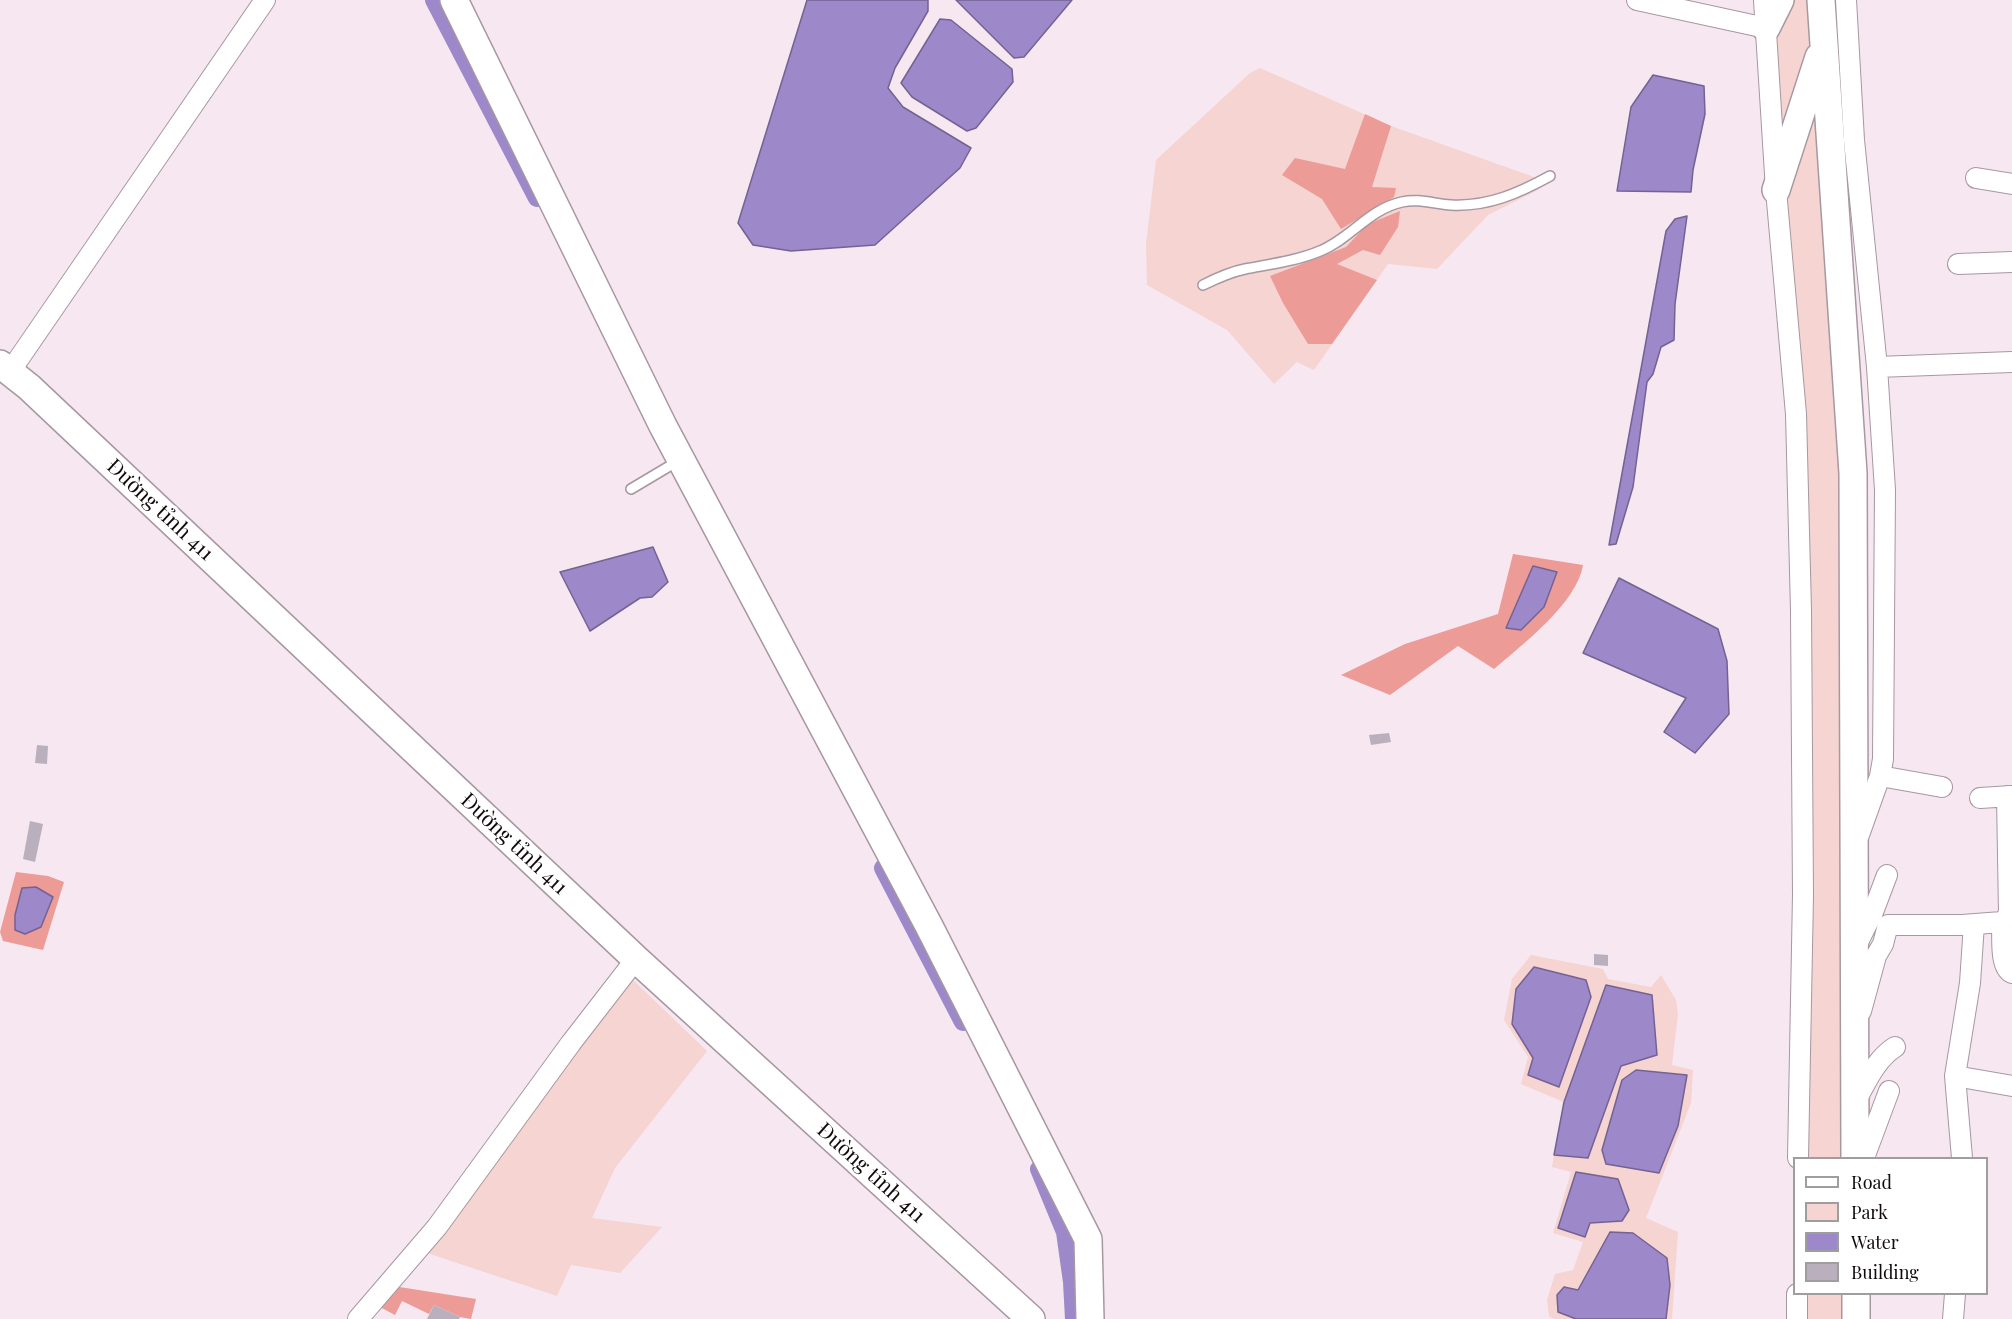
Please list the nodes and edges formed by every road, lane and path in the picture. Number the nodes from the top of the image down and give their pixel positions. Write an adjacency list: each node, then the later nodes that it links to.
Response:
1 (265, 0): 19 (street)
2 (454, 0): 20 (main road)
3 (1637, 0): 8 (street)
4 (1764, 0): 8 (street)
5 (1780, 0): 8 (main road)
6 (1821, 0): 9 (main road)
7 (1846, 0): 18 (street)
8 (1766, 28): 13 (street)
9 (1824, 41): 13 (main road); 26 (main road)
10 (1550, 176): 16 (lane)
11 (1976, 178): 12 (street)
12 (2012, 184)
13 (1776, 190): 39 (street)
14 (2012, 262): 15 (street)
15 (1958, 264)
16 (1203, 285)
17 (2012, 362): 18 (street)
18 (1877, 367): 22 (street)
19 (5, 368): 31 (main road, Đường tỉnh 411)
20 (674, 463): 21 (lane); 48 (main road)
21 (631, 489)
22 (1880, 777): 23 (street); 26 (street)
23 (1942, 787)
24 (2010, 796): 25 (street); 28 (street)
25 (1980, 798)
26 (1855, 847): 30 (main road)
27 (1887, 875): 30 (street)
28 (2002, 922): 29 (street); 32 (street)
29 (1974, 924): 33 (street); 35 (street)
30 (1855, 949): 33 (main road)
31 (636, 959): 46 (street); 47 (main road, Đường tỉnh 411)
32 (2012, 973)
33 (1855, 1036): 38 (main road)
34 (1895, 1047): 38 (street)
35 (1955, 1076): 36 (street); 42 (street)
36 (2012, 1086)
37 (1889, 1091): 41 (street)
38 (1855, 1102): 40 (main road)
39 (1798, 1157)
40 (1855, 1157)
41 (1864, 1157)
42 (1962, 1157)
43 (1797, 1295): 49 (street)
44 (1856, 1295): 50 (main road)
45 (1955, 1295): 51 (street)
46 (358, 1319)
47 (1031, 1319)
48 (1090, 1319)
49 (1797, 1319)
50 (1856, 1319)
51 (1953, 1319)

